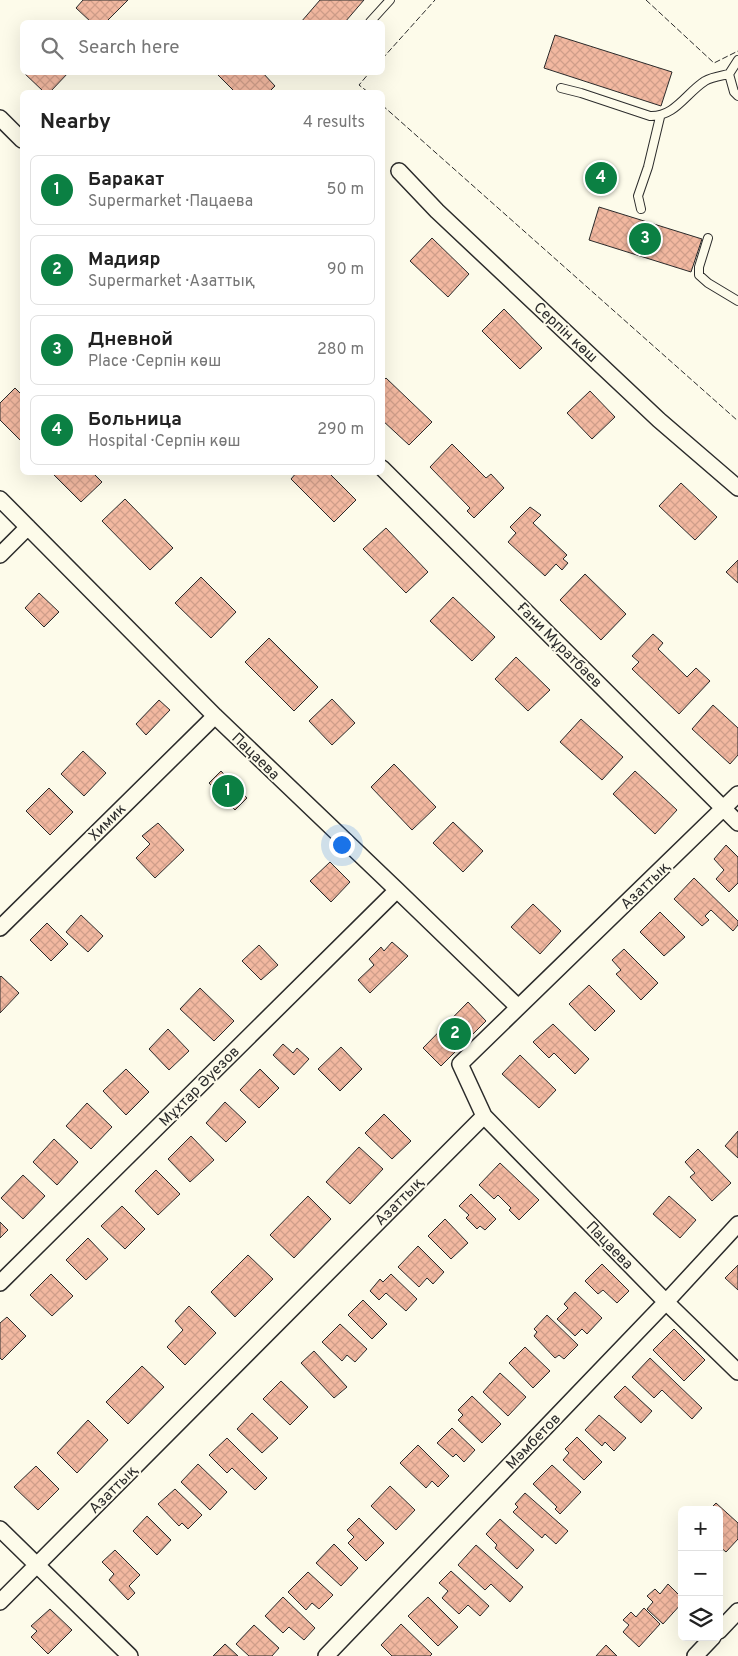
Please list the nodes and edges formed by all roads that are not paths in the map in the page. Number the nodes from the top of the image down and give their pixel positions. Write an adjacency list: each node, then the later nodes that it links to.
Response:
1 (390, 0): 2 (lane)
2 (372, 20)
3 (738, 60): 4 (lane)
4 (729, 74): 6 (lane); 7 (lane)
5 (561, 88): 7 (lane)
6 (738, 96)
7 (660, 117): 11 (lane)
8 (0, 118): 9 (street)
9 (20, 138)
10 (399, 172): 15 (street, Серпін көш)
11 (641, 209)
12 (708, 238): 13 (lane)
13 (738, 301)
14 (385, 471): 21 (street, Ғани Мұратбаев)
15 (738, 488)
16 (0, 499): 17 (street, Пацаева)
17 (28, 527): 18 (street); 19 (street, Пацаева)
18 (0, 555)
19 (215, 716): 23 (street, Пацаева); 24 (street, Химик)
20 (738, 794): 21 (street, Азаттық)
21 (724, 808): 22 (street, Ғани Мұратбаев); 25 (street, Азаттық)
22 (738, 823)
23 (397, 890): 25 (street, Пацаева); 28 (street, Мұхтар Әуезов)
24 (0, 928)
25 (518, 1008): 26 (street, Азаттық)
26 (484, 1116): 29 (street, Пацаева); 32 (street, Азаттық)
27 (738, 1224): 29 (street, Мәмбетов)
28 (0, 1283)
29 (666, 1302): 30 (street, Пацаева); 38 (street, Мәмбетов)
30 (738, 1372)
31 (0, 1529): 32 (street)
32 (37, 1566): 33 (street, Азаттық); 37 (street)
33 (0, 1602)
34 (738, 1611): 35 (street)
35 (723, 1627)
36 (709, 1641): 39 (street)
37 (130, 1656)
38 (326, 1656)
39 (695, 1656)

